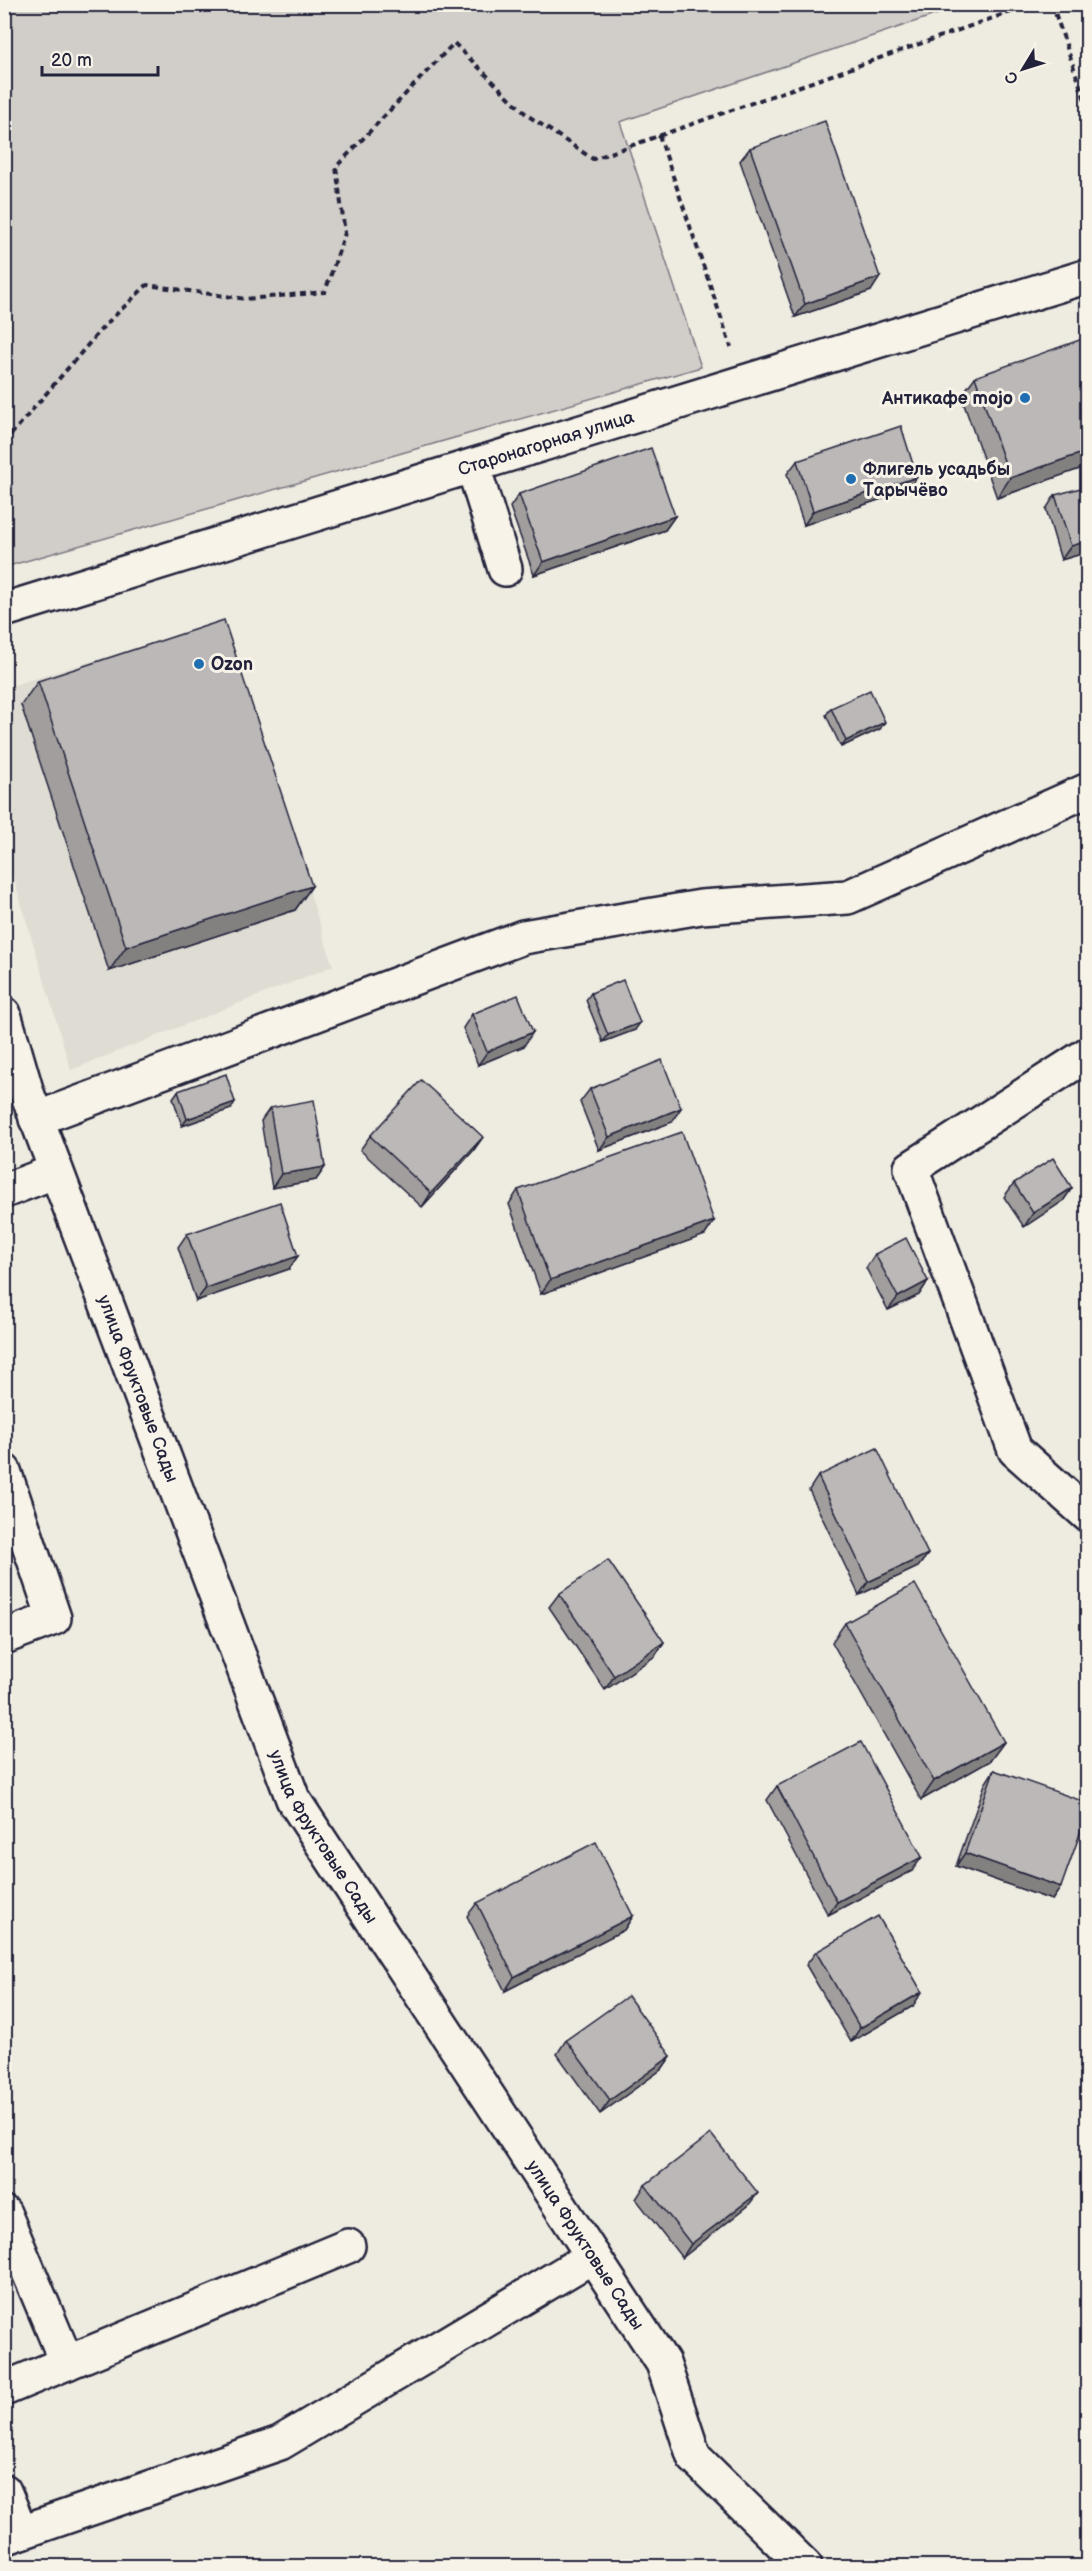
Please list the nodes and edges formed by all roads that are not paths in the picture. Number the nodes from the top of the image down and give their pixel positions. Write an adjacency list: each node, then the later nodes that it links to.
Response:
1 (1088, 276): 2 (street, Старонагорная улица)
2 (473, 466): 3 (street); 4 (street, Старонагорная улица)
3 (505, 569)
4 (4, 610)
5 (1088, 790): 8 (street)
6 (4, 1014): 8 (street, улица Фруктовые Сады)
7 (1088, 1054): 12 (street)
8 (36, 1119): 9 (street, улица Фруктовые Сады)
9 (56, 1171): 10 (street); 16 (street, улица Фруктовые Сады)
10 (4, 1191)
11 (4, 1472): 13 (street)
12 (1088, 1515)
13 (4, 1637)
14 (4, 2213): 17 (street)
15 (348, 2246): 17 (street)
16 (593, 2256): 20 (street); 21 (street, улица Фруктовые Сады)
17 (67, 2363): 18 (street)
18 (4, 2389)
19 (4, 2491): 20 (street)
20 (13, 2535)
21 (805, 2566)

